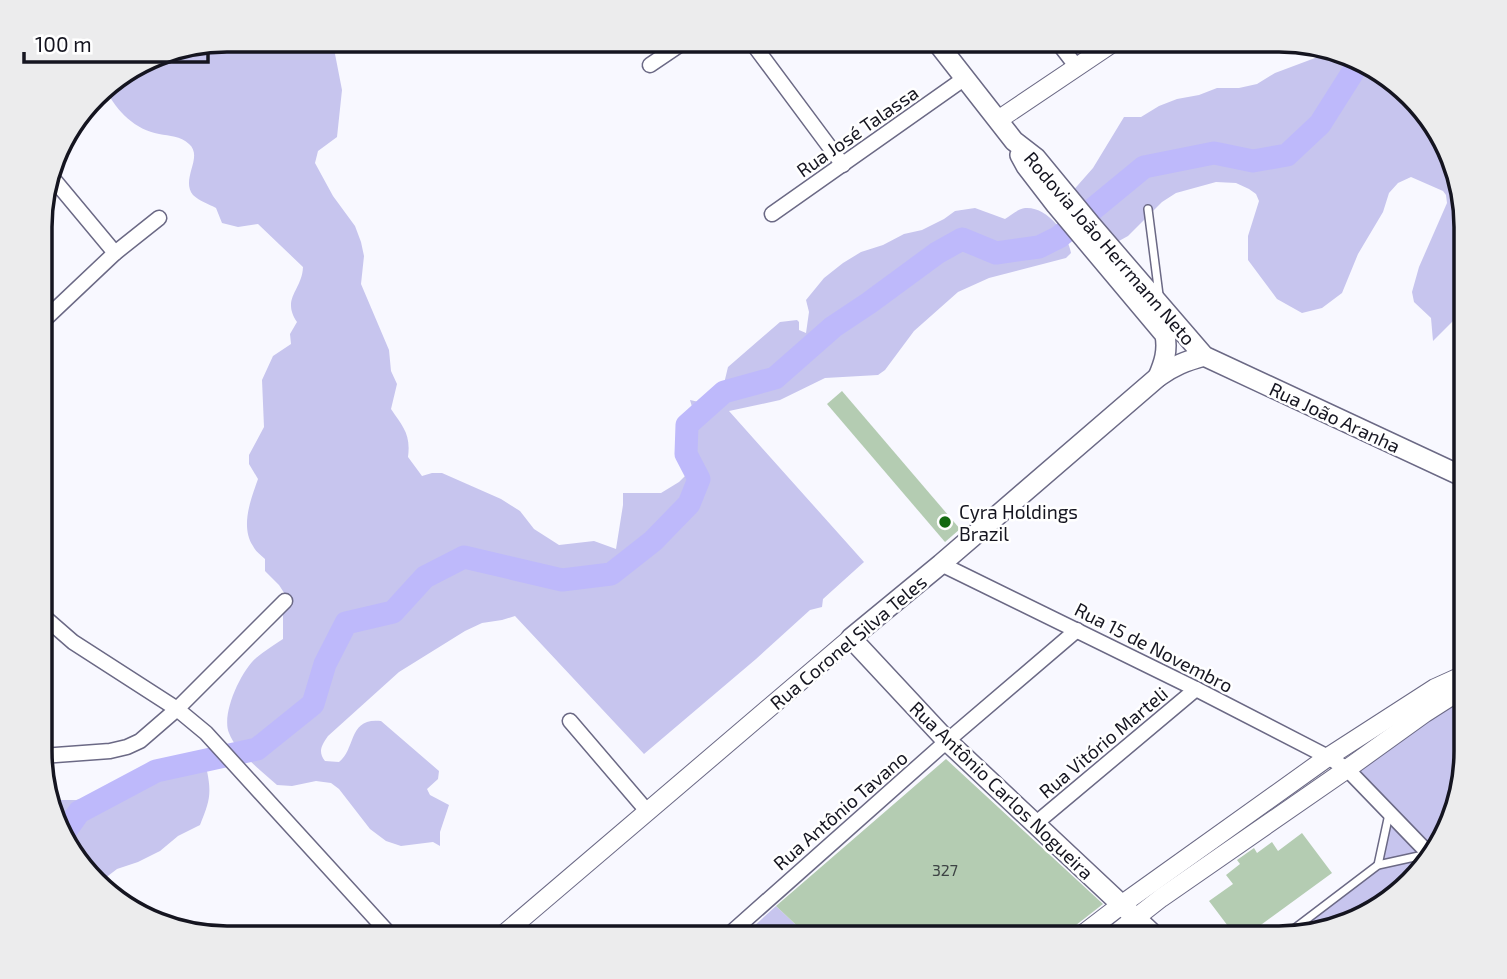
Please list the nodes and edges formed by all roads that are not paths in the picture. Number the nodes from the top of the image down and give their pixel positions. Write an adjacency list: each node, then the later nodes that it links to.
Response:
1 (669, 52): 6 (street)
2 (759, 52): 10 (street)
3 (944, 52): 8 (main road, Rodovia João Herrmann Neto)
4 (1065, 52): 7 (street)
5 (1098, 52): 7 (street)
6 (650, 65)
7 (1076, 66): 9 (street)
8 (965, 78): 9 (main road, Rodovia João Herrmann Neto); 10 (street, Rua José Talassa)
9 (998, 120): 15 (main road, Rodovia João Herrmann Neto)
10 (843, 165): 13 (street, Rua José Talassa)
11 (58, 185): 16 (street)
12 (1147, 209): 17 (lane)
13 (772, 214)
14 (159, 218): 16 (street)
15 (1087, 231): 17 (main road, Rodovia João Herrmann Neto); 20 (main road, Rodovia João Herrmann Neto)
16 (115, 253): 18 (street)
17 (1161, 306): 19 (main road, Rodovia João Herrmann Neto)
18 (52, 313)
19 (1204, 356): 20 (main road, Rua Coronel Silva Teles); 21 (main road, Rua João Aranha)
20 (1158, 377): 22 (main road, Rua Coronel Silva Teles)
21 (1454, 472)
22 (942, 564): 25 (street, Rua 15 de Novembro); 26 (main road, Rua Coronel Silva Teles)
23 (285, 601): 30 (street)
24 (52, 624): 30 (street)
25 (1077, 630): 28 (street, Rua 15 de Novembro); 32 (street, Rua Antônio Tavano)
26 (851, 638): 32 (main road, Rua Antônio Carlos Nogueira); 36 (street, Rua Coronel Silva Teles)
27 (1454, 679): 34 (street)
28 (1196, 689): 34 (street, Rua 15 de Novembro); 38 (street, Rua Vitório Marteli)
29 (1454, 696): 35 (street)
30 (177, 709): 33 (street); 44 (street)
31 (570, 721): 36 (street)
32 (947, 741): 38 (main road, Rua Antônio Carlos Nogueira); 46 (street, Rua Antônio Tavano)
33 (52, 755)
34 (1328, 757): 35 (street, Rua 15 de Novembro); 42 (street)
35 (1347, 769): 37 (street, Rua 15 de Novembro); 42 (street)
36 (647, 811): 45 (street, Rua Coronel Silva Teles)
37 (1389, 813): 39 (street, Rua 15 de Novembro); 41 (lane)
38 (1035, 824): 42 (main road, Rua Antônio Carlos Nogueira)
39 (1424, 850)
40 (1418, 858): 41 (lane)
41 (1378, 865): 43 (lane)
42 (1128, 912): 47 (street); 48 (street); 49 (main road, Rua Antônio Carlos Nogueira)
43 (1299, 925)
44 (382, 926)
45 (513, 926)
46 (739, 926)
47 (1102, 926)
48 (1118, 926)
49 (1144, 926)

